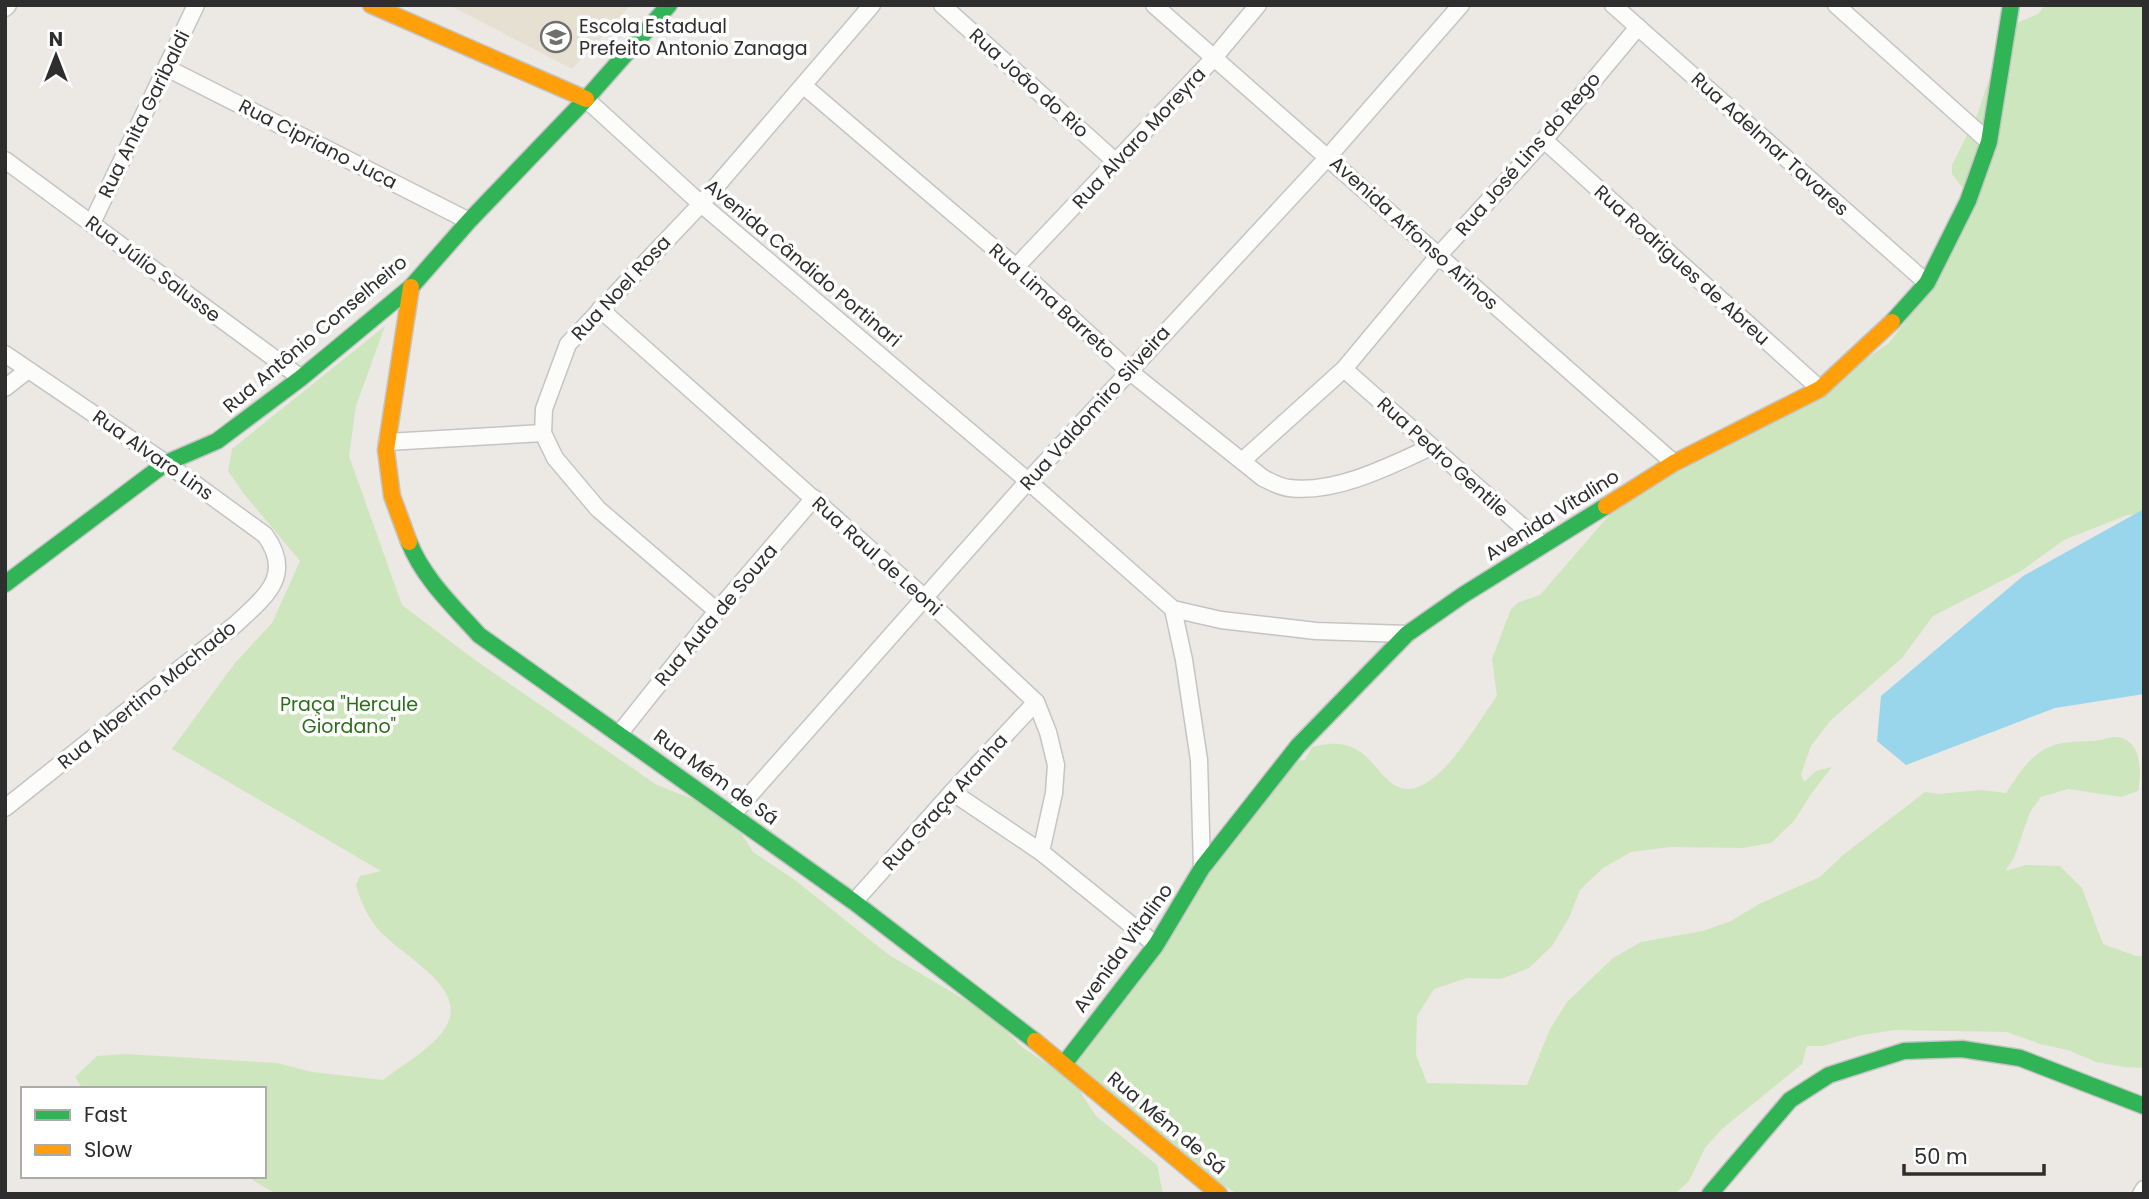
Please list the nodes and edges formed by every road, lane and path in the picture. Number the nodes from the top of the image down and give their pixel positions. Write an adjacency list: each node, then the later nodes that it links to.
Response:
1 (196, 5): 14 (street, Rua Anita Garibaldi)
2 (371, 5): 16 (street, Avenida Cândido Portinari)
3 (669, 5): 16 (street, Rua Antônio Conselheiro)
4 (872, 5): 15 (street, Rua Noel Rosa)
5 (942, 5): 21 (street, Rua João do Rio)
6 (1154, 5): 13 (street, Avenida Affonso Arinos)
7 (1258, 5): 13 (street, Rua Alvaro Moreyra)
8 (1461, 5): 19 (street, Rua Valdomiro Silveira)
9 (1613, 5): 12 (street, Rua Adelmar Tavares)
10 (1836, 5): 18 (street)
11 (2011, 5): 18 (street, Avenida Vitalino)
12 (1638, 27): 17 (street, Rua José Lins do Rego); 27 (street, Rua Adelmar Tavares)
13 (1213, 59): 19 (street, Avenida Affonso Arinos); 21 (street, Rua Alvaro Moreyra)
14 (167, 68): 23 (street, Rua Cipriano Juca); 24 (street, Rua Anita Garibaldi)
15 (804, 86): 22 (street, Rua Noel Rosa); 26 (street, Rua Lima Barreto)
16 (586, 100): 22 (street, Avenida Cândido Portinari); 23 (street, Rua Antônio Conselheiro)
17 (1544, 140): 25 (street, Rua José Lins do Rego); 36 (street, Rua Rodrigues de Abreu)
18 (1989, 142): 27 (street, Avenida Vitalino)
19 (1328, 157): 25 (street, Avenida Affonso Arinos); 33 (street, Rua Valdomiro Silveira)
20 (5, 160): 24 (street, Rua Júlio Salusse)
21 (1116, 162): 26 (street, Rua Alvaro Moreyra)
22 (701, 204): 29 (street, Rua Noel Rosa); 43 (street, Avenida Cândido Portinari)
23 (469, 221): 28 (street, Rua Antônio Conselheiro)
24 (92, 223): 34 (street, Rua Júlio Salusse)
25 (1438, 255): 31 (street, Rua José Lins do Rego); 42 (street, Avenida Affonso Arinos)
26 (1016, 267): 33 (street, Rua Lima Barreto)
27 (1927, 283): 36 (street, Avenida Vitalino)
28 (411, 287): 34 (street, Rua Antônio Conselheiro); 38 (street, Rua Mém de Sá)
29 (600, 309): 37 (street, Rua Noel Rosa); 44 (street, Rua Raul de Leoni)
30 (5, 354): 32 (street, Rua Alvaro Lins)
31 (1344, 369): 39 (street, Rua Pedro Gentile); 40 (street, Rua José Lins do Rego)
32 (28, 370): 35 (street); 41 (street, Rua Alvaro Lins)
33 (1129, 371): 40 (street, Rua Lima Barreto); 43 (street, Rua Valdomiro Silveira)
34 (301, 378): 41 (street, Rua Antônio Conselheiro)
35 (5, 388)
36 (1820, 389): 42 (street, Avenida Vitalino)
37 (543, 433): 38 (street); 50 (street)
38 (387, 442): 53 (street, Rua Mém de Sá)
39 (1431, 447): 40 (street, Rua Lima Barreto); 45 (street, Rua Pedro Gentile)
40 (1242, 461)
41 (166, 463): 46 (street, Rua Alvaro Lins); 47 (street, Rua Antônio Conselheiro)
42 (1674, 463): 45 (street, Avenida Vitalino)
43 (1028, 481): 48 (street, Rua Valdomiro Silveira); 49 (street, Avenida Cândido Portinari)
44 (814, 498): 48 (street, Rua Raul de Leoni); 50 (street, Rua Auta de Souza)
45 (1543, 545): 51 (street, Avenida Vitalino)
46 (277, 573): 55 (street, Rua Albertino Machado)
47 (5, 584)
48 (925, 598): 52 (street, Rua Raul de Leoni); 56 (street, Rua Valdomiro Silveira)
49 (1173, 609): 51 (street, Avenida Cândido Portinari); 58 (street)
50 (716, 611): 53 (street, Rua Auta de Souza)
51 (1407, 634): 58 (street, Avenida Vitalino)
52 (1036, 702): 54 (street, Rua Graça Aranha); 57 (street, Rua Raul de Leoni)
53 (619, 734): 56 (street, Rua Mém de Sá)
54 (952, 792): 57 (street); 59 (street, Rua Graça Aranha)
55 (5, 808)
56 (733, 814): 59 (street, Rua Mém de Sá)
57 (1041, 852): 60 (street)
58 (1202, 868): 60 (street, Avenida Vitalino)
59 (855, 902): 61 (street, Rua Mém de Sá)
60 (1156, 945): 61 (street, Avenida Vitalino)
61 (1063, 1064): 64 (street, Rua Mém de Sá)
62 (2144, 1106): 65 (street)
63 (2144, 1189): 66 (street)
64 (1209, 1191)
65 (1710, 1194)
66 (2141, 1194)

